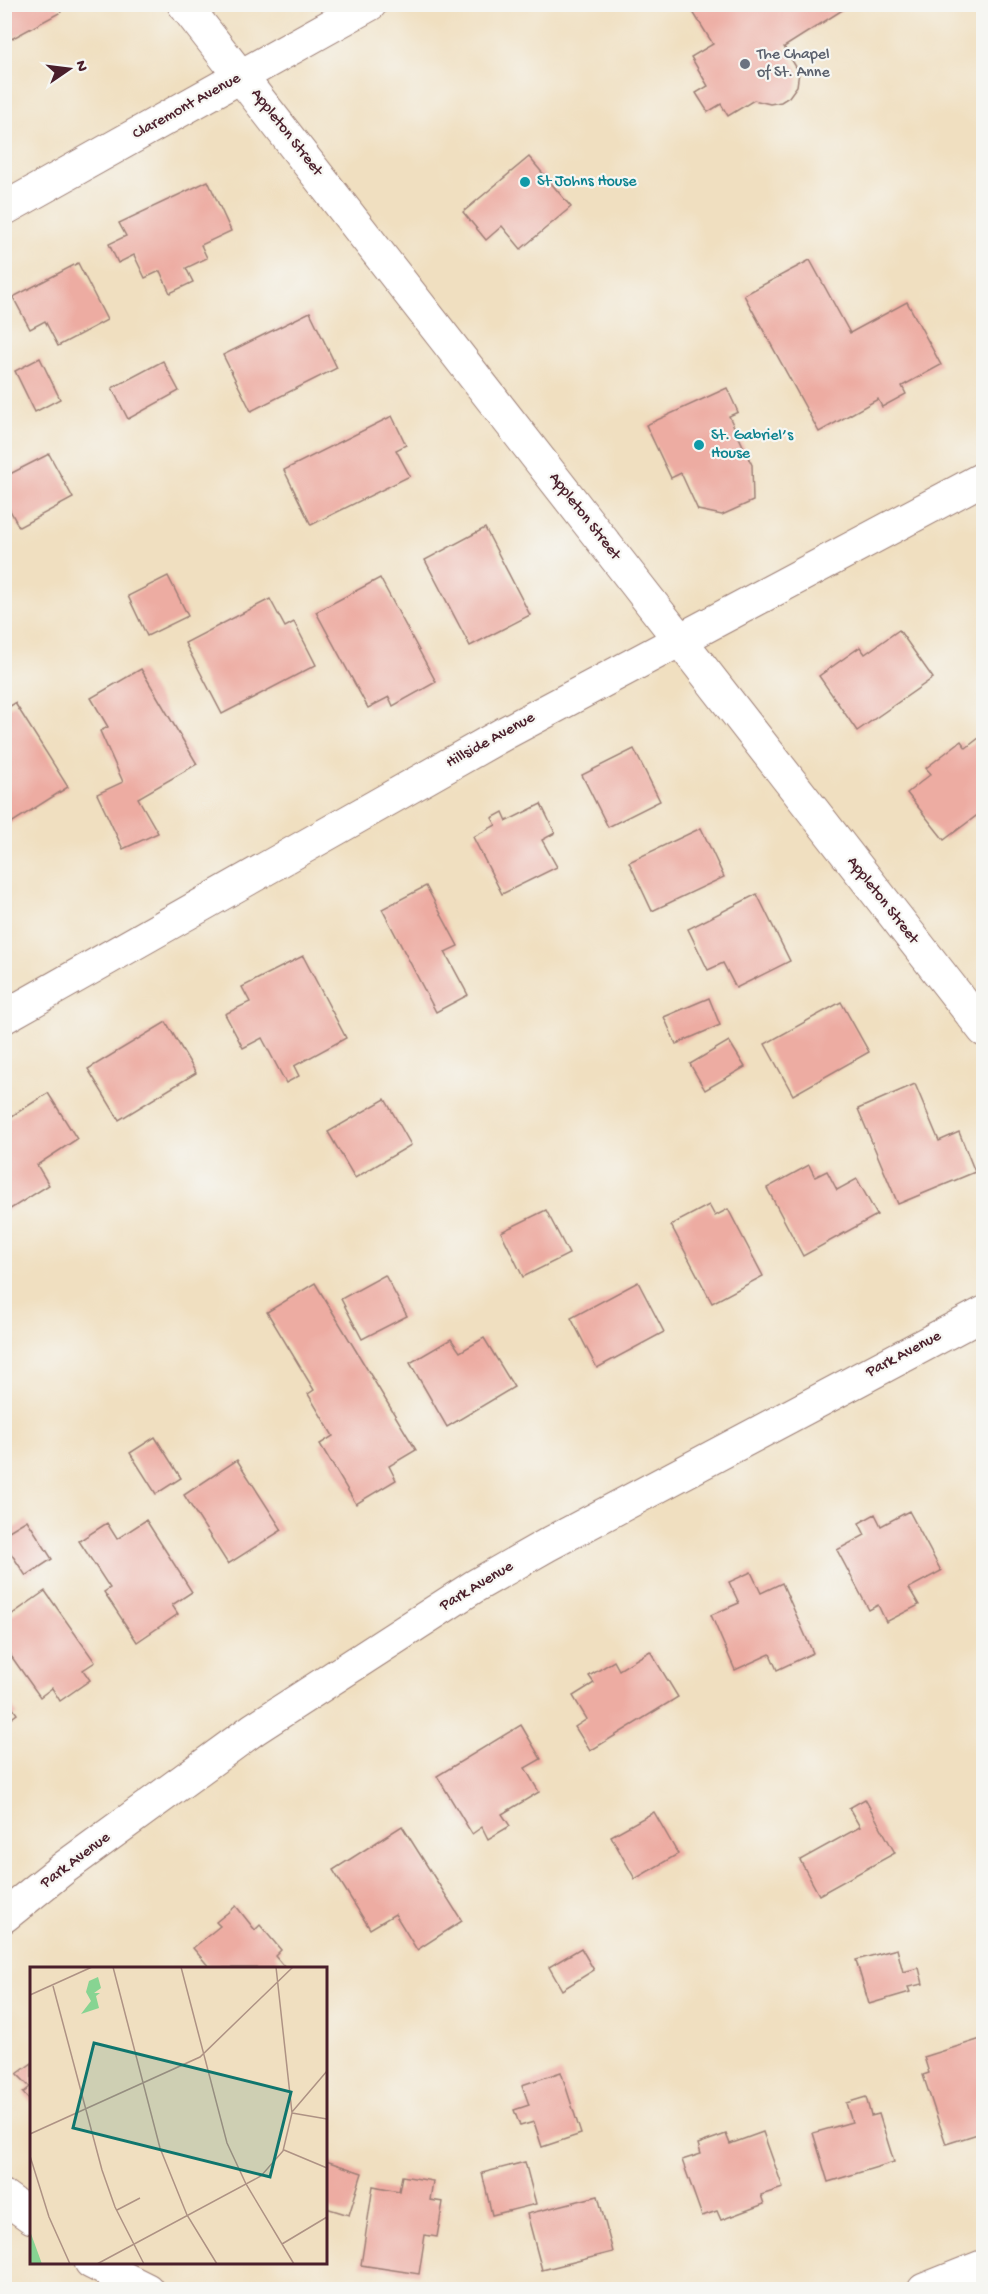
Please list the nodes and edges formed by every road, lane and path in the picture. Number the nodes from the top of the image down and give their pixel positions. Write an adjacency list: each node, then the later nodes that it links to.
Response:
1 (184, 4): 3 (street, Appleton Street)
2 (370, 4): 3 (street, Claremont Avenue)
3 (241, 76): 4 (street, Claremont Avenue); 6 (street, Appleton Street)
4 (4, 209)
5 (984, 478): 6 (street, Hillside Avenue)
6 (680, 638): 7 (street, Hillside Avenue); 8 (street, Appleton Street)
7 (4, 1017)
8 (984, 1030)
9 (984, 1313): 10 (street, Park Avenue)
10 (4, 1916)
11 (4, 2197): 12 (street)
12 (30, 2216)
13 (96, 2264): 15 (street)
14 (984, 2266): 16 (street)
15 (147, 2289)
16 (924, 2289)

